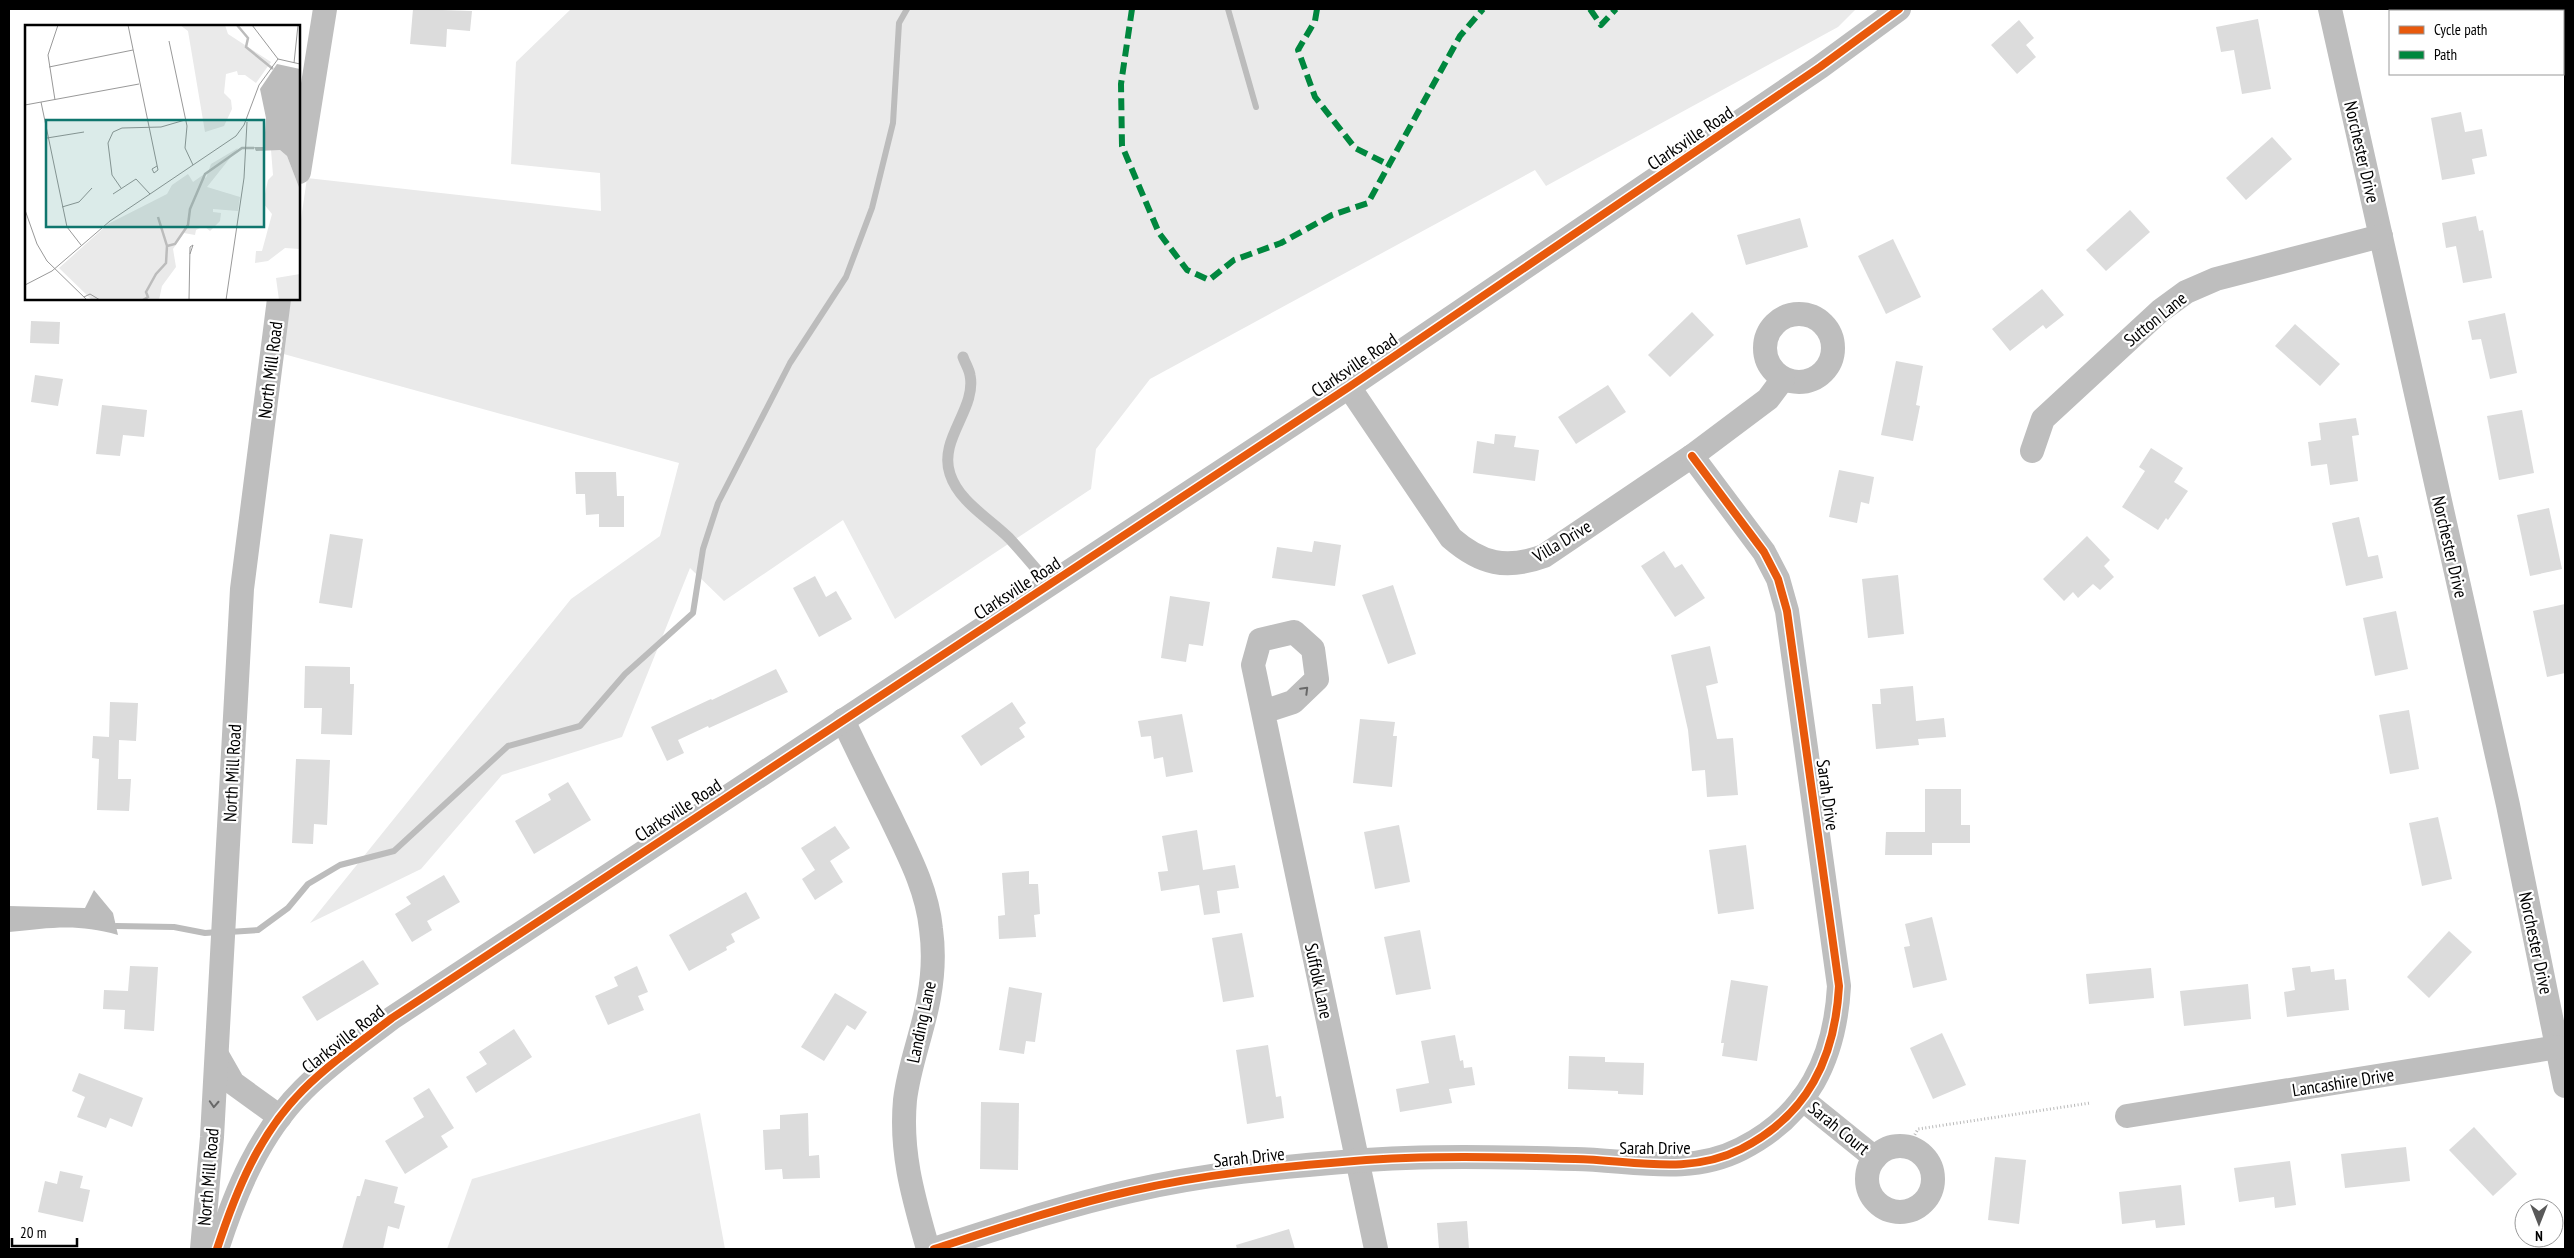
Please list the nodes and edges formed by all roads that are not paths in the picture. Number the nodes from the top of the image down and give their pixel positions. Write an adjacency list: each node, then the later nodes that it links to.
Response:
1 (325, 9): 4 (street)
2 (1899, 9): 9 (street, Clarksville Road)
3 (2330, 9): 5 (street, Norchester Drive)
4 (300, 166)
5 (2381, 236): 10 (street, Sutton Lane); 15 (street, Norchester Drive)
6 (279, 300): 16 (street, North Mill Road)
7 (963, 357): 12 (lane)
8 (1783, 379): 11 (street, Villa Drive)
9 (1349, 387): 11 (street, Villa Drive); 12 (street, Clarksville Road)
10 (2032, 451)
11 (1692, 456): 18 (street, Sarah Drive)
12 (1049, 584): 14 (street, Clarksville Road)
13 (1263, 712): 13 (street, Suffolk Lane, one-way to 13); 22 (street, Suffolk Lane)
14 (843, 720): 20 (street, Clarksville Road); 25 (street, Landing Lane)
15 (2558, 1047): 17 (street, Norchester Drive); 19 (street, Lancashire Drive)
16 (217, 1055): 20 (street); 23 (street, North Mill Road, one-way to 23)
17 (2565, 1086)
18 (1802, 1099): 21 (street, Sarah Court); 22 (street, Sarah Drive)
19 (2127, 1116)
20 (280, 1117): 24 (street, Clarksville Road)
21 (1875, 1158): 21 (street, Sarah Court)
22 (1357, 1161): 26 (street, Sarah Drive); 27 (street, Suffolk Lane)
23 (202, 1249)
24 (217, 1249)
25 (928, 1249)
26 (934, 1249)
27 (1376, 1249)

